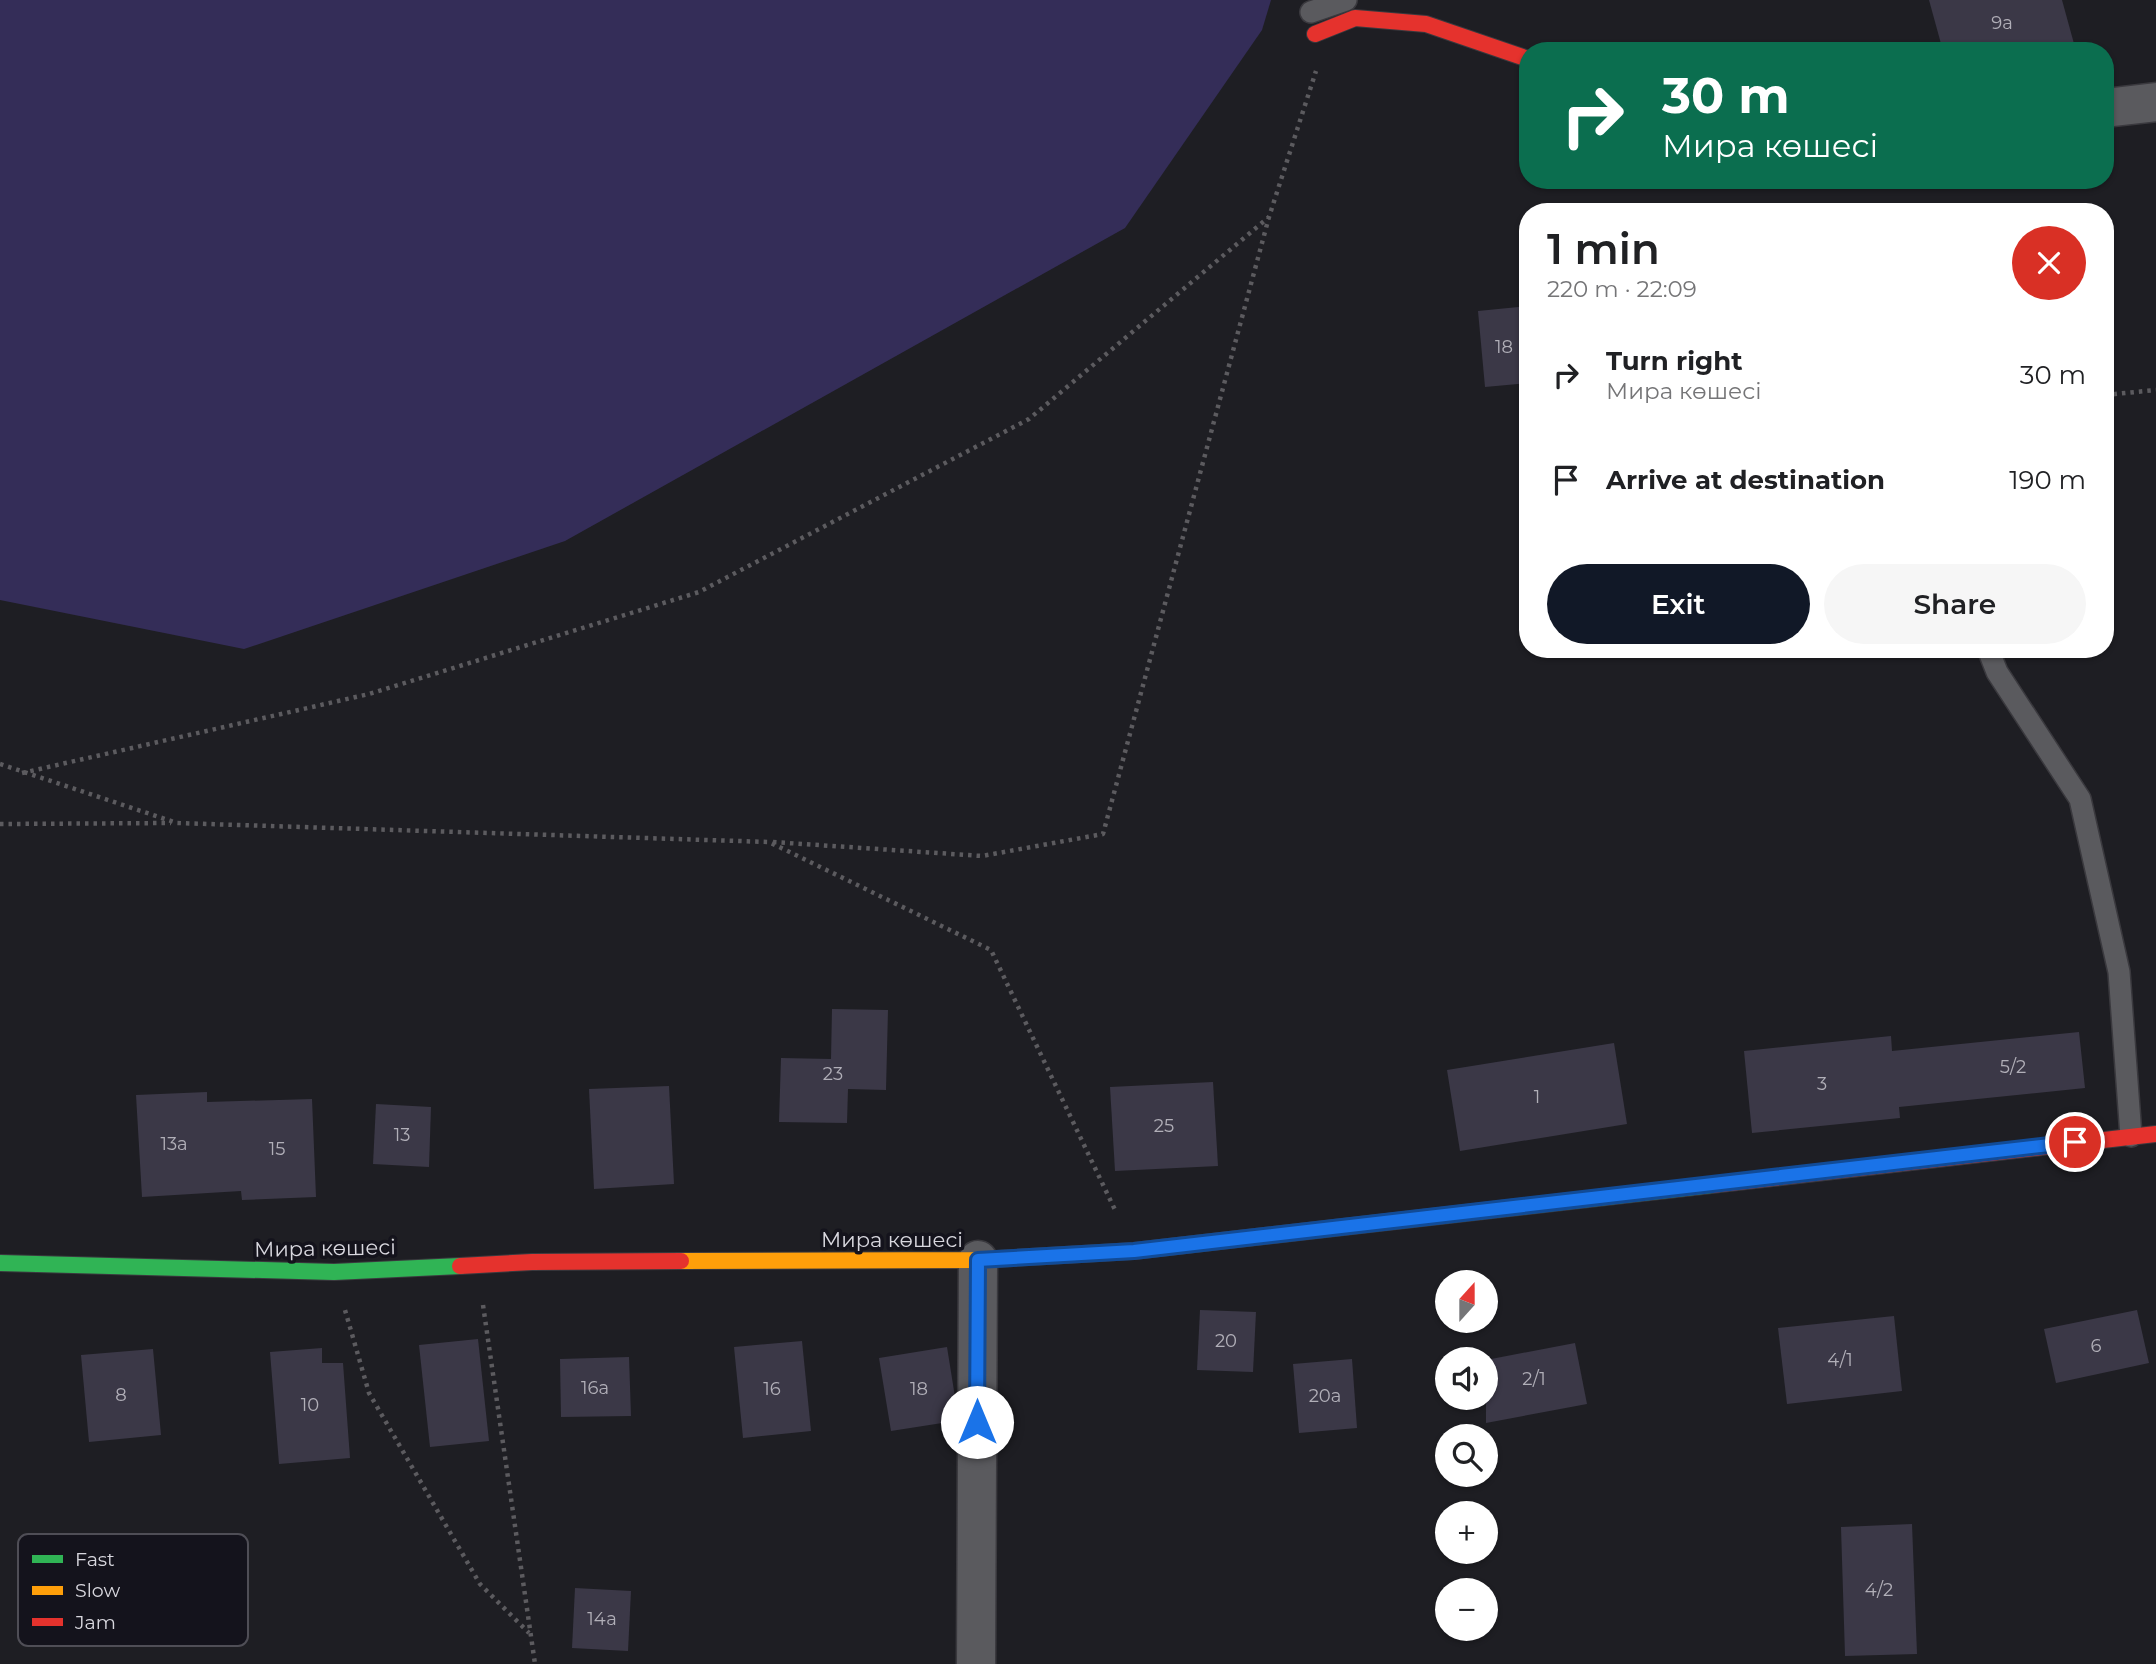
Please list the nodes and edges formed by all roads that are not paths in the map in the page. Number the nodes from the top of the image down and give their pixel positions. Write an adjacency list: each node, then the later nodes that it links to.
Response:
1 (1346, 0): 2 (lane)
2 (1311, 12)
3 (1315, 34): 4 (street)
4 (1519, 56)
5 (2156, 102): 6 (street)
6 (2114, 107)
7 (1992, 658): 9 (lane)
8 (2156, 1134): 9 (street, Мира көшесі)
9 (2131, 1136): 10 (street, Мира көшесі)
10 (978, 1260): 11 (street, Мира көшесі); 12 (street)
11 (0, 1263)
12 (976, 1664)

